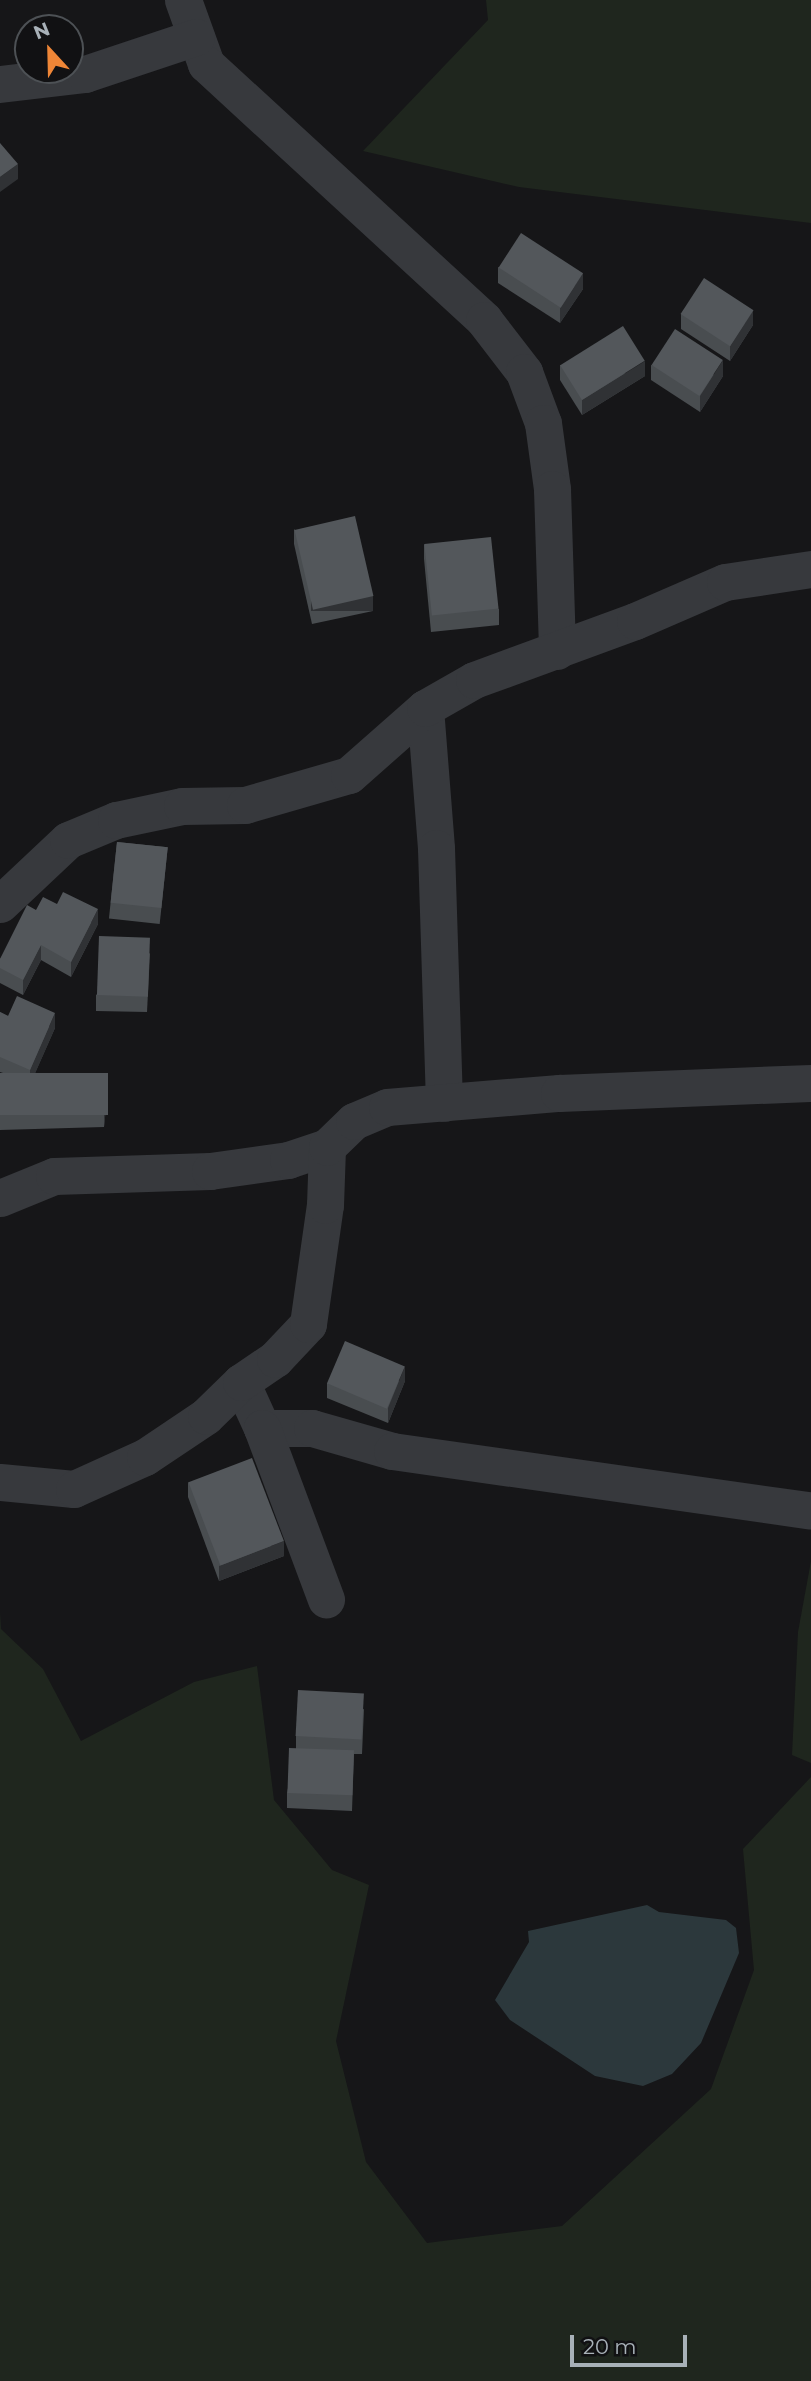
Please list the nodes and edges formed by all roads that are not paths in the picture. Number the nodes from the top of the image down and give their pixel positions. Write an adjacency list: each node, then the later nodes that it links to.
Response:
1 (183, 0): 2 (street)
2 (196, 37): 3 (street); 5 (street)
3 (0, 84)
4 (811, 569): 5 (street)
5 (557, 651): 6 (street)
6 (425, 708): 7 (street); 9 (street)
7 (0, 904)
8 (811, 1083): 9 (street)
9 (444, 1103): 10 (street)
10 (327, 1147): 11 (street); 12 (street)
11 (0, 1198)
12 (241, 1382): 13 (street); 14 (street)
13 (262, 1428): 15 (street); 16 (street)
14 (0, 1482)
15 (811, 1511)
16 (326, 1599)

